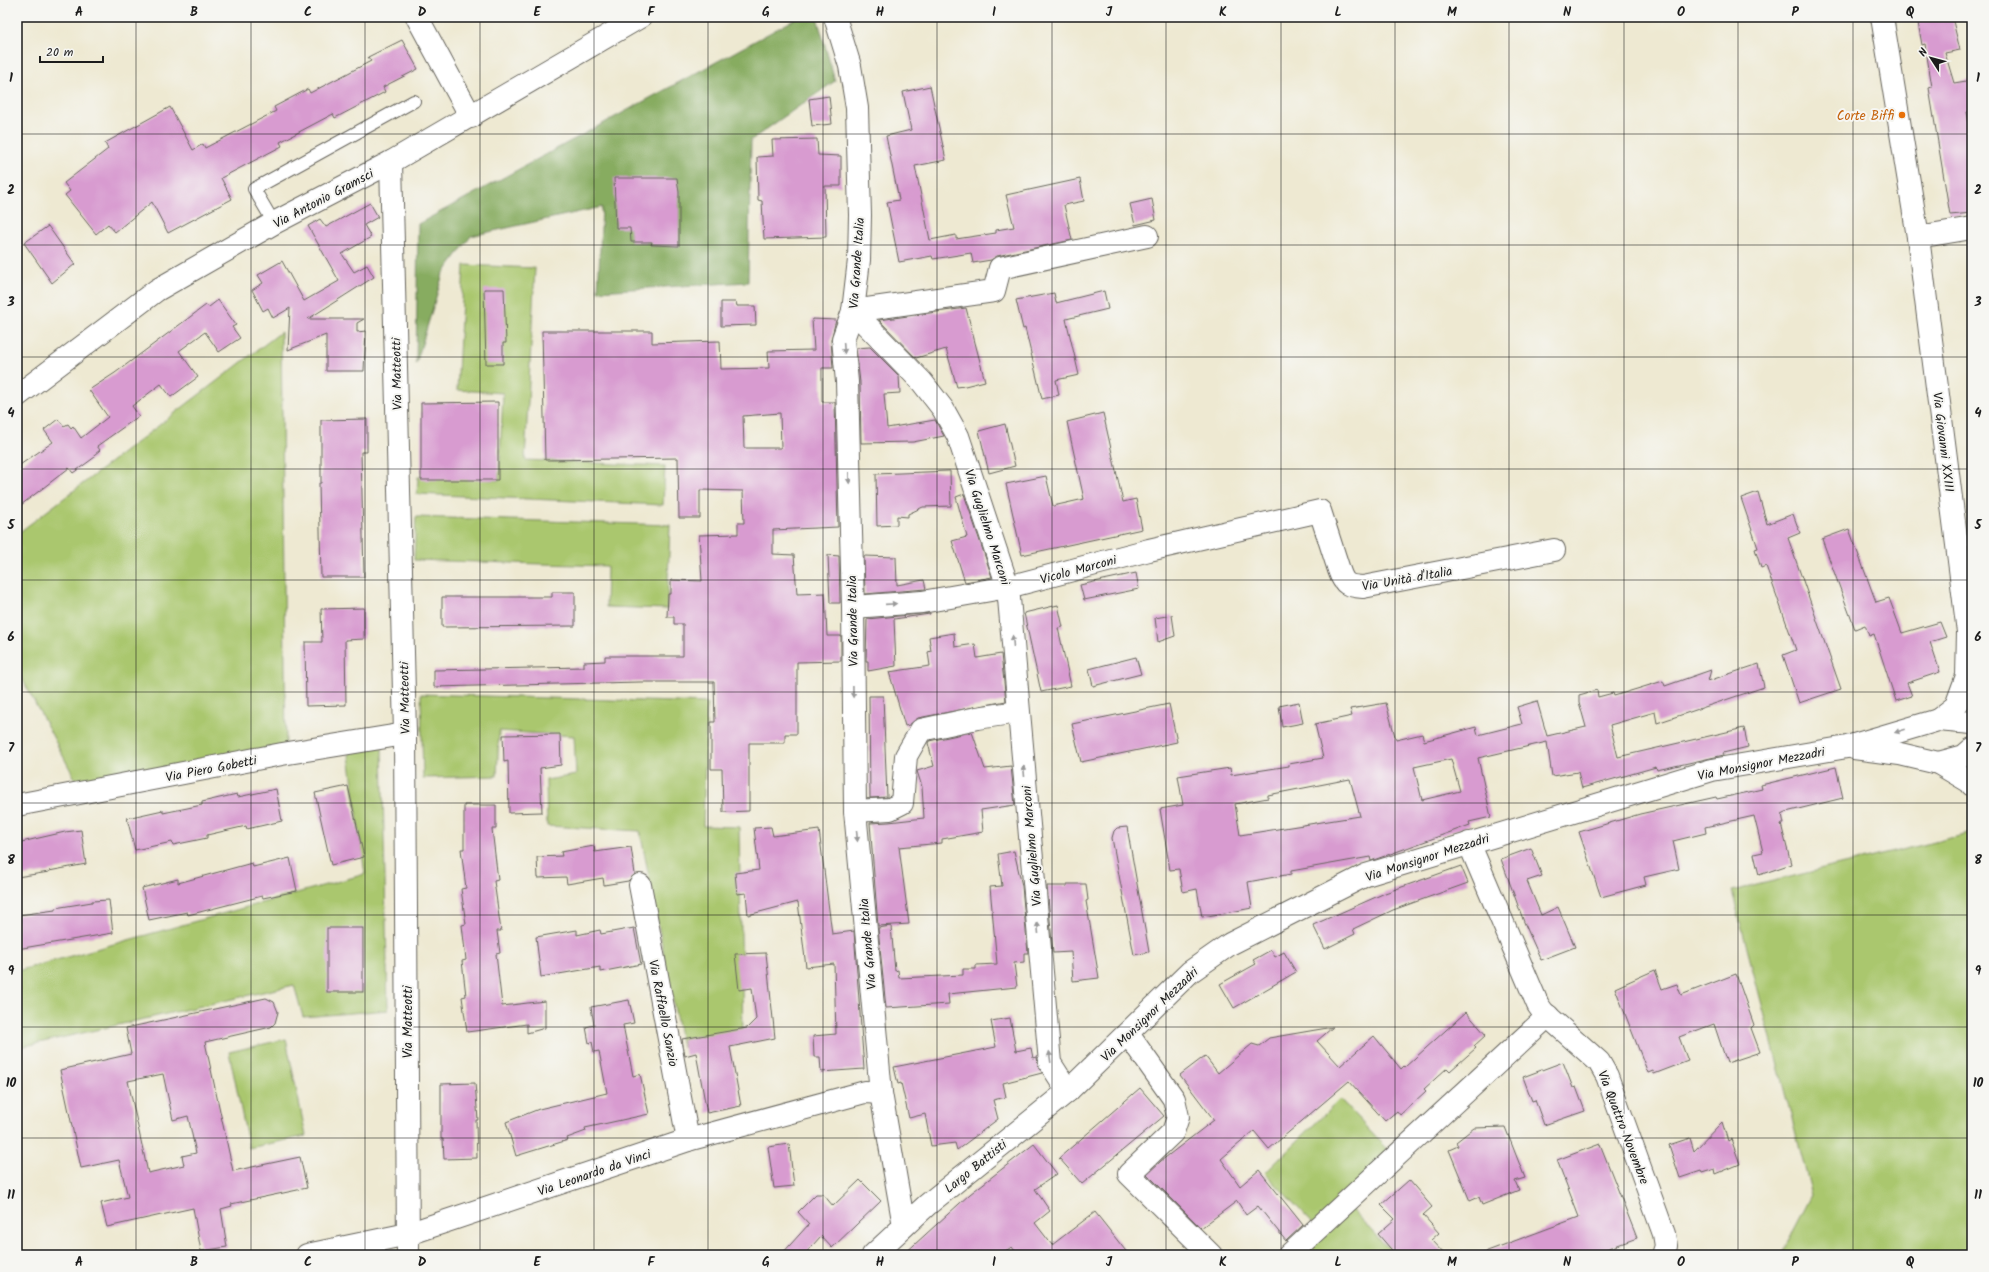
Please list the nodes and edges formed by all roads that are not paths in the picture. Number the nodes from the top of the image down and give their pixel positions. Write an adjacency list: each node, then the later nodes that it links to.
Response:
1 (417, 17): 6 (street)
2 (640, 17): 6 (street, Via Antonio Gramsci)
3 (836, 17): 12 (street, Via Grande Italia)
4 (1882, 17): 11 (street, Via Giovanni XXIII)
5 (414, 101): 8 (lane)
6 (471, 117): 7 (street, Via Antonio Gramsci)
7 (391, 162): 8 (street, Via Antonio Gramsci); 22 (street, Via Matteotti)
8 (274, 223): 13 (street, Via Antonio Gramsci)
9 (1972, 228): 11 (street)
10 (1147, 236): 12 (street)
11 (1918, 237): 18 (street, Via Giovanni XXIII)
12 (854, 311): 16 (street, Via Guglielmo Marconi); 17 (street, Via Grande Italia, one-way to 17)
13 (17, 396)
14 (1148, 550): 15 (street, Via Unità d'Italia); 16 (street, Vicolo Marconi)
15 (1554, 550)
16 (1008, 587): 17 (street, Vicolo Marconi, one-way to 16); 19 (street, Via Guglielmo Marconi, one-way to 16)
17 (852, 607): 28 (street, Via Grande Italia, one-way to 28)
18 (1970, 639): 20 (street, Via Giovanni XXIII)
19 (1018, 712): 28 (street); 33 (street, Via Guglielmo Marconi, one-way to 19)
20 (1938, 720): 21 (street); 23 (street, one-way to 23)
21 (1972, 723)
22 (405, 734): 27 (street, Via Piero Gobetti); 37 (street, Via Matteotti)
23 (1847, 747): 25 (street); 29 (street, Via Monsignor Mezzadri)
24 (1972, 749): 25 (street)
25 (1938, 763): 26 (street)
26 (1972, 785)
27 (17, 805)
28 (855, 810): 34 (street, Via Grande Italia, one-way to 34)
29 (1469, 843): 31 (street, Via Quattro Novembre); 32 (street, Via Monsignor Mezzadri)
30 (640, 885): 35 (street, Via Raffaello Sanzio)
31 (1548, 1016): 38 (street, Via Quattro Novembre); 42 (street)
32 (1128, 1034): 33 (street, Via Monsignor Mezzadri); 41 (street)
33 (1068, 1091): 36 (street, Largo Battisti)
34 (881, 1094): 35 (street, Via Leonardo da Vinci); 36 (street, Via Grande Italia)
35 (688, 1140): 37 (street, Via Leonardo da Vinci)
36 (904, 1226): 39 (street, Largo Battisti)
37 (408, 1244): 40 (street, Via Leonardo da Vinci)
38 (1663, 1245)
39 (881, 1252)
40 (307, 1255)
41 (1211, 1255)
42 (1289, 1255)

